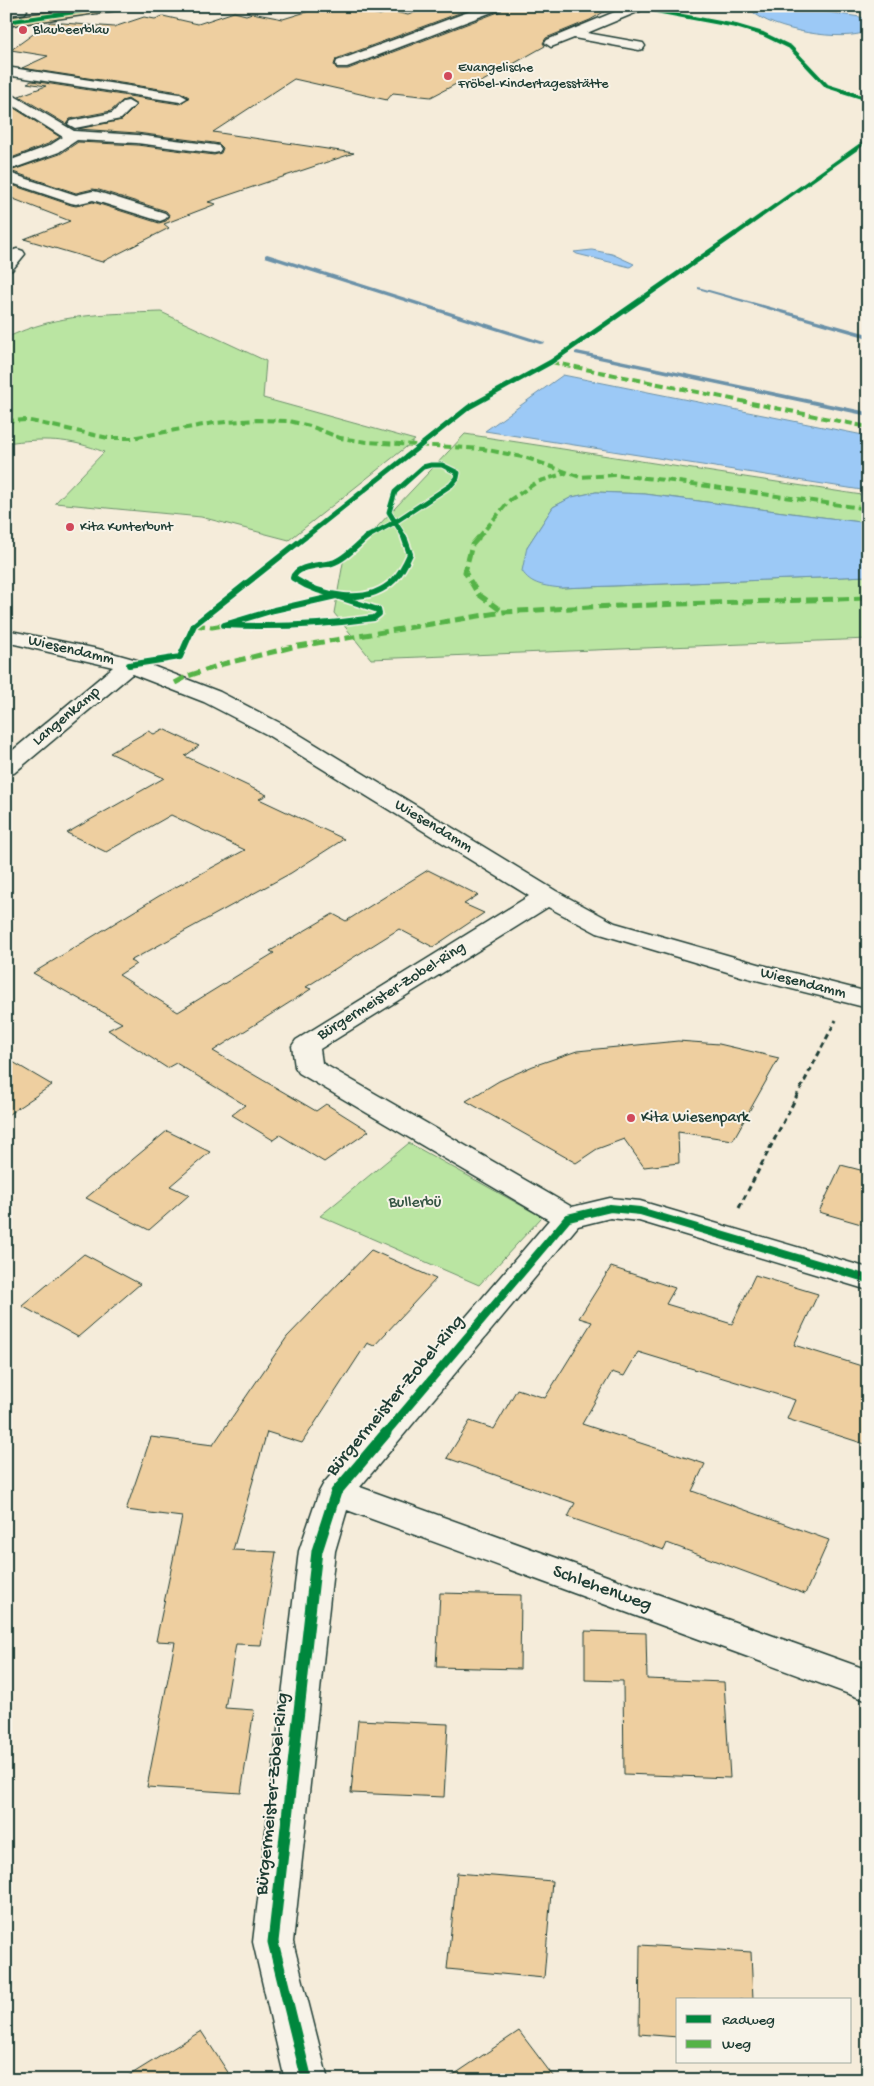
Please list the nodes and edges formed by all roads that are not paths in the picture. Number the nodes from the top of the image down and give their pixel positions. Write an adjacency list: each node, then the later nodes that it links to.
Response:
1 (118, 6): 7 (main road)
2 (496, 6): 13 (street)
3 (635, 7): 6 (street); 10 (street)
4 (25, 8): 5 (street); 7 (main road); 8 (main road)
5 (6, 11)
6 (656, 11)
7 (41, 16): 9 (main road)
8 (6, 17)
9 (6, 22)
10 (574, 34): 11 (street); 12 (street)
11 (551, 43)
12 (639, 46)
13 (342, 64)
14 (6, 71): 16 (street)
15 (6, 95): 18 (street)
16 (180, 98)
17 (128, 105): 18 (street)
18 (64, 130): 19 (street); 20 (street)
19 (214, 149)
20 (6, 167)
21 (6, 176): 22 (street)
22 (160, 216)
23 (6, 636): 24 (street, Wiesendamm)
24 (129, 665): 25 (street, Langenkamp); 26 (street, Wiesendamm)
25 (6, 768)
26 (547, 896): 27 (street, Wiesendamm); 28 (street, Bürgermeister-Zobel-Ring)
27 (858, 998)
28 (568, 1218): 29 (street); 30 (street, Bürgermeister-Zobel-Ring)
29 (868, 1279)
30 (336, 1492): 31 (street, Schlehenweg); 32 (street, Bürgermeister-Zobel-Ring)
31 (868, 1686)
32 (307, 2080)

